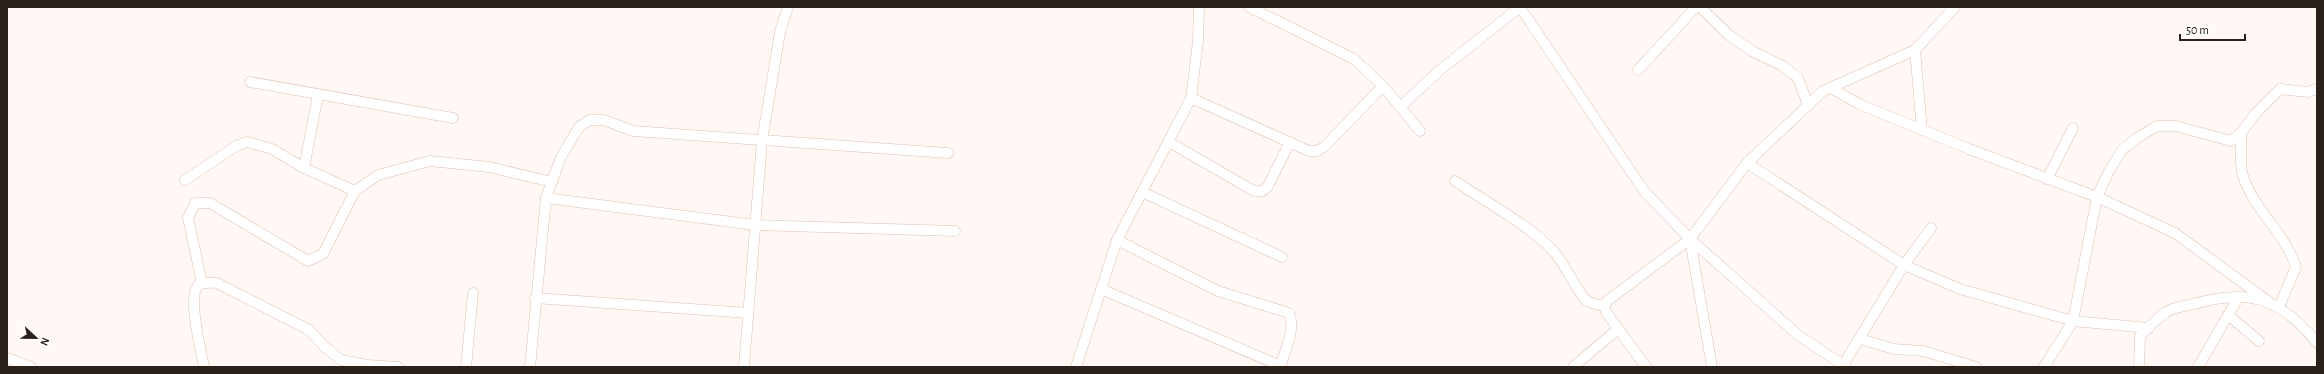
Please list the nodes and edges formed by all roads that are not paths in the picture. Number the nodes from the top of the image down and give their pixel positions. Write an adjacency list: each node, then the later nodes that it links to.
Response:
1 (788, 7): 23 (street)
2 (1199, 7): 15 (street)
3 (1249, 7): 11 (street)
4 (1520, 7): 17 (street); 40 (street)
5 (1696, 7): 9 (street)
6 (1700, 7): 16 (street)
7 (1955, 7): 8 (street)
8 (1915, 50): 12 (street); 20 (street)
9 (1638, 70)
10 (250, 82): 14 (street)
11 (1383, 86): 17 (street); 25 (street)
12 (1832, 88): 16 (street); 20 (street)
13 (2317, 90): 22 (street)
14 (318, 95): 18 (street); 28 (street)
15 (1191, 98): 24 (street); 25 (street)
16 (1808, 105): 27 (street)
17 (1400, 107): 21 (street)
18 (453, 118)
19 (2073, 128): 29 (street)
20 (1922, 130): 29 (street)
21 (1420, 131)
22 (2241, 132): 35 (street); 51 (street)
23 (762, 141): 26 (street); 32 (street); 37 (street)
24 (1169, 142): 25 (street); 34 (street)
25 (1290, 142)
26 (948, 153)
27 (1747, 163): 40 (street); 43 (street)
28 (304, 168): 30 (street); 33 (street)
29 (2048, 179): 35 (street)
30 (185, 180)
31 (1455, 181): 50 (street)
32 (552, 182): 33 (street); 36 (street)
33 (355, 191): 44 (street)
34 (1142, 192): 41 (street); 42 (street)
35 (2097, 197): 49 (street); 54 (street)
36 (546, 198): 37 (street); 47 (street)
37 (755, 225): 39 (street); 52 (street)
38 (1931, 228): 43 (street)
39 (955, 231)
40 (1690, 238): 50 (street); 62 (street); 72 (street)
41 (1117, 240): 45 (street); 70 (street)
42 (1282, 256)
43 (1904, 265): 54 (street); 57 (street)
44 (202, 283): 64 (street); 65 (street)
45 (1101, 289): 69 (street); 70 (street)
46 (473, 293): 66 (street)
47 (535, 298): 52 (street); 67 (street)
48 (2238, 298): 49 (street); 53 (street); 55 (street)
49 (2269, 302): 51 (street)
50 (1605, 306): 56 (street)
51 (2279, 307): 59 (street)
52 (748, 313): 68 (street)
53 (2228, 315): 58 (street); 76 (street)
54 (2073, 321): 55 (street); 74 (street)
55 (2149, 328): 75 (street)
56 (1618, 330): 61 (street); 71 (street)
57 (1860, 339): 62 (street); 73 (street)
58 (2259, 341)
59 (2317, 343)
60 (7, 358): 63 (street)
61 (1641, 365)
62 (1845, 366)
63 (31, 367)
64 (204, 367)
65 (398, 367)
66 (466, 367)
67 (530, 367)
68 (744, 367)
69 (1076, 367)
70 (1281, 367)
71 (1574, 367)
72 (1712, 367)
73 (1976, 367)
74 (2044, 367)
75 (2139, 367)
76 (2198, 367)

